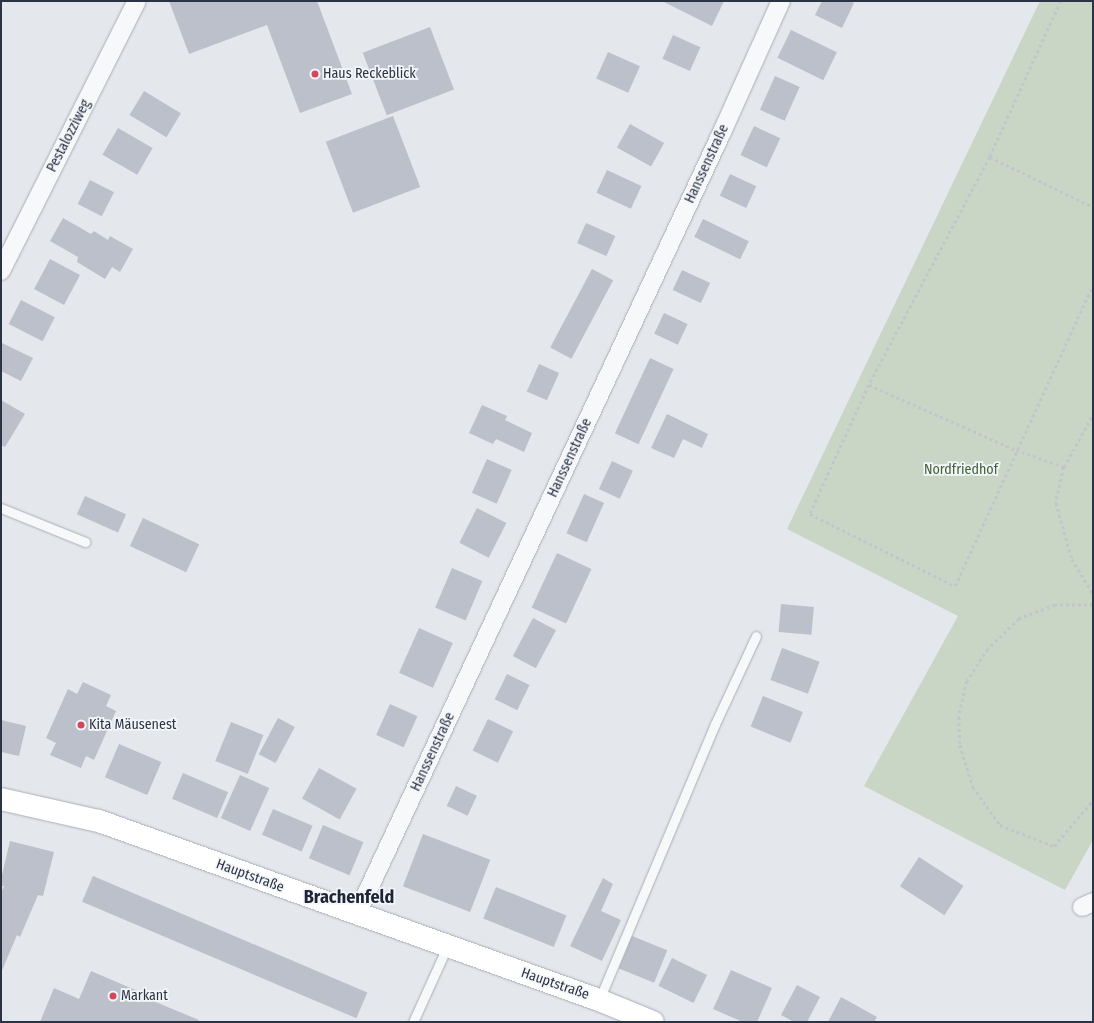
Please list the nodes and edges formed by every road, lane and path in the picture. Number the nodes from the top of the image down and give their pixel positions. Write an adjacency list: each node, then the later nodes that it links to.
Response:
1 (137, 1): 6 (street, Pestalozziweg)
2 (781, 1): 19 (street, Hanssenstraße)
3 (1061, 1): 4 (path)
4 (990, 157): 5 (path); 8 (path)
5 (1093, 207)
6 (1, 271)
7 (1093, 285): 10 (path)
8 (869, 385): 10 (path); 10 (path)
9 (1093, 414): 11 (path)
10 (1016, 450): 11 (path)
11 (1064, 467): 14 (path)
12 (1, 508): 13 (lane)
13 (85, 542)
14 (1093, 594)
15 (1093, 605): 17 (path)
16 (756, 636): 21 (lane)
17 (1093, 800)
18 (2, 801): 19 (street, Hauptstraße)
19 (357, 914): 20 (street, Hauptstraße)
20 (447, 947): 21 (street, Hauptstraße); 22 (lane)
21 (599, 1000): 23 (street, Hauptstraße)
22 (413, 1022)
23 (653, 1022)

